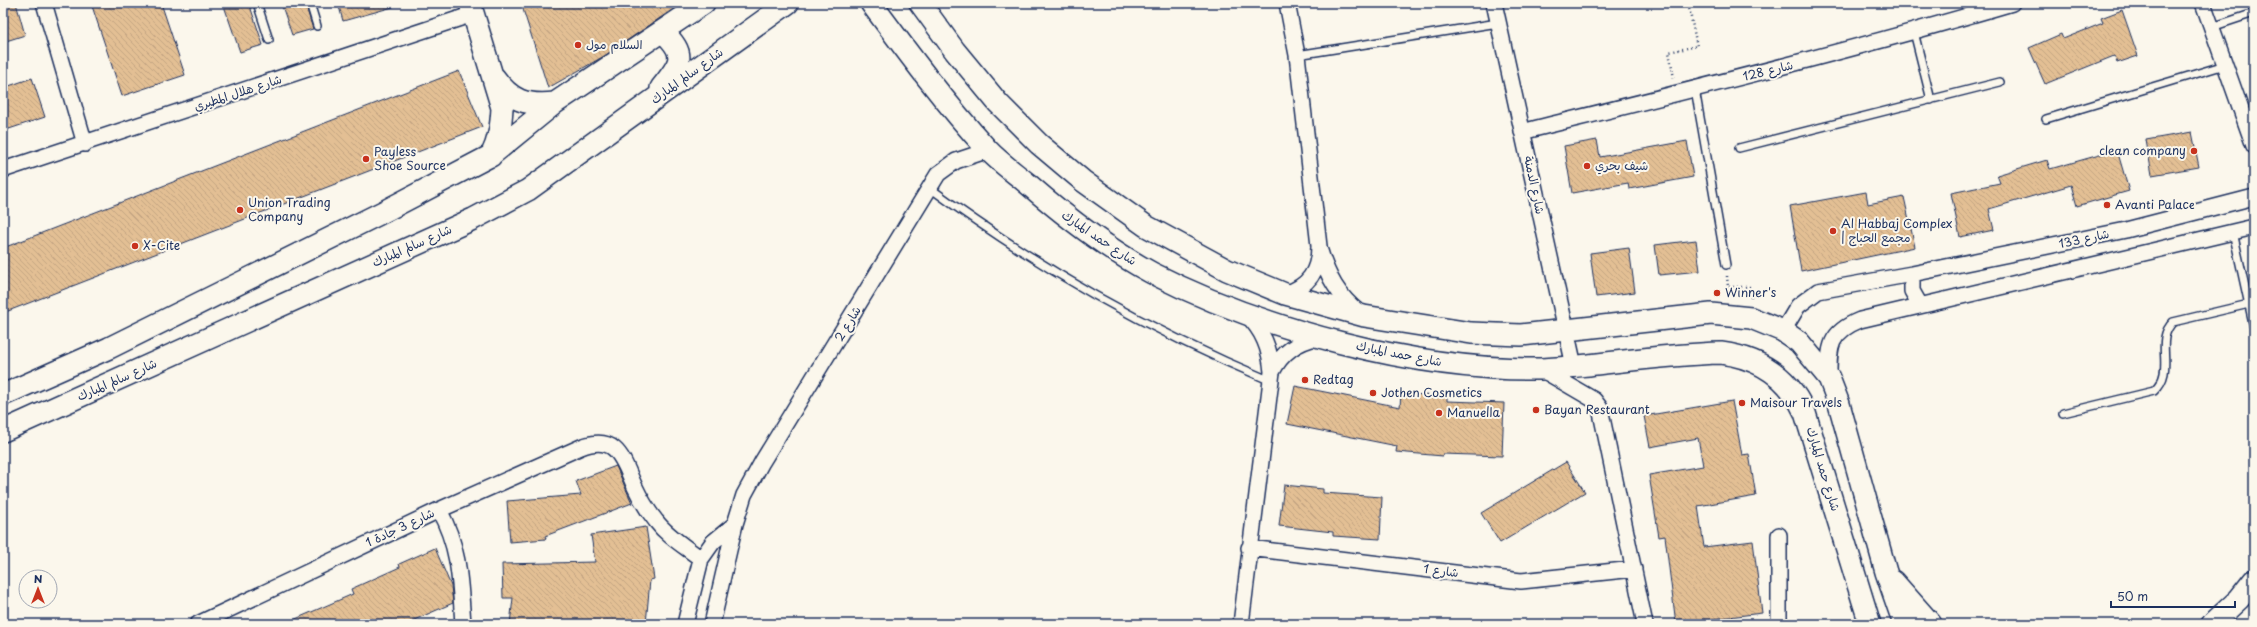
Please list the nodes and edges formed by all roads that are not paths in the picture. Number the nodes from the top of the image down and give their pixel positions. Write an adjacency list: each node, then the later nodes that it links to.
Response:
1 (44, 3): 30 (street)
2 (257, 3): 19 (lane)
3 (310, 3): 15 (lane)
4 (704, 3): 17 (main road)
5 (788, 3): 27 (main road, شارع سالم المبارك)
6 (871, 3): 33 (main road, شارع حمد المبارك)
7 (920, 3): 43 (main road)
8 (1287, 3): 20 (street)
9 (1494, 3): 14 (street, شارع الدمنة)
10 (2012, 3): 18 (street, شارع 128)
11 (2203, 3): 16 (street)
12 (471, 8): 22 (main road); 30 (street, شارع هلال المطيري)
13 (2254, 13): 16 (lane)
14 (1498, 23): 20 (lane); 29 (street, شارع الدمنة)
15 (318, 26)
16 (2212, 27): 21 (street)
17 (662, 31): 26 (main road); 27 (main road)
18 (1914, 32): 24 (street, شارع 128); 25 (lane)
19 (269, 40)
20 (1297, 55): 40 (street)
21 (2225, 65): 28 (lane); 31 (street)
22 (493, 74): 26 (main road); 34 (main road)
23 (2000, 82): 25 (lane)
24 (1695, 89): 29 (street, شارع 128); 41 (lane)
25 (1931, 100): 32 (lane)
26 (555, 103): 34 (main road)
27 (649, 104): 58 (main road, شارع سالم المبارك)
28 (2046, 119)
29 (1522, 132): 49 (street, شارع الدمنة)
30 (85, 144): 35 (street, شارع هلال المطيري)
31 (2254, 146)
32 (1739, 148)
33 (989, 150): 36 (street, شارع 2); 46 (main road, شارع حمد المبارك)
34 (490, 156): 56 (main road)
35 (3, 170)
36 (930, 188): 54 (lane); 60 (street, شارع 2)
37 (2254, 197): 42 (street, شارع 133)
38 (2254, 227): 39 (street)
39 (2233, 232): 44 (lane); 45 (street)
40 (1319, 246): 43 (street); 47 (street)
41 (1726, 265)
42 (1912, 274): 45 (street); 50 (street, شارع 133)
43 (1285, 294): 47 (main road)
44 (2248, 304): 48 (lane); 57 (lane)
45 (1920, 305): 55 (street)
46 (1246, 313): 51 (main road, شارع حمد المبارك); 54 (street)
47 (1364, 316): 49 (main road)
48 (2254, 328)
49 (1566, 330): 50 (main road); 52 (street, شارع الدمنة)
50 (1783, 331): 55 (main road)
51 (1319, 338): 53 (main road, شارع حمد المبارك); 54 (street)
52 (1574, 366): 53 (main road, شارع حمد المبارك); 75 (main road, شارع حمد المبارك)
53 (1542, 369): 64 (street)
54 (1271, 376): 62 (street)
55 (1829, 378): 65 (main road)
56 (3, 395)
57 (2063, 413)
58 (3, 431)
59 (439, 510): 63 (street, شارع 3 جادة 1); 68 (street, شارع 3 جادة 1); 69 (street)
60 (735, 524): 63 (street); 71 (street, شارع 2)
61 (1779, 535): 74 (street)
62 (1249, 548): 64 (street, شارع 1); 72 (street)
63 (701, 559): 70 (street)
64 (1634, 569): 73 (street)
65 (1886, 572): 76 (main road); 77 (main road)
66 (2254, 580): 67 (main road)
67 (2239, 599): 78 (main road); 79 (main road)
68 (198, 624)
69 (463, 624)
70 (685, 624)
71 (712, 624)
72 (1241, 624)
73 (1645, 624)
74 (1779, 624)
75 (1870, 624)
76 (1904, 624)
77 (1931, 624)
78 (2204, 624)
79 (2212, 624)

